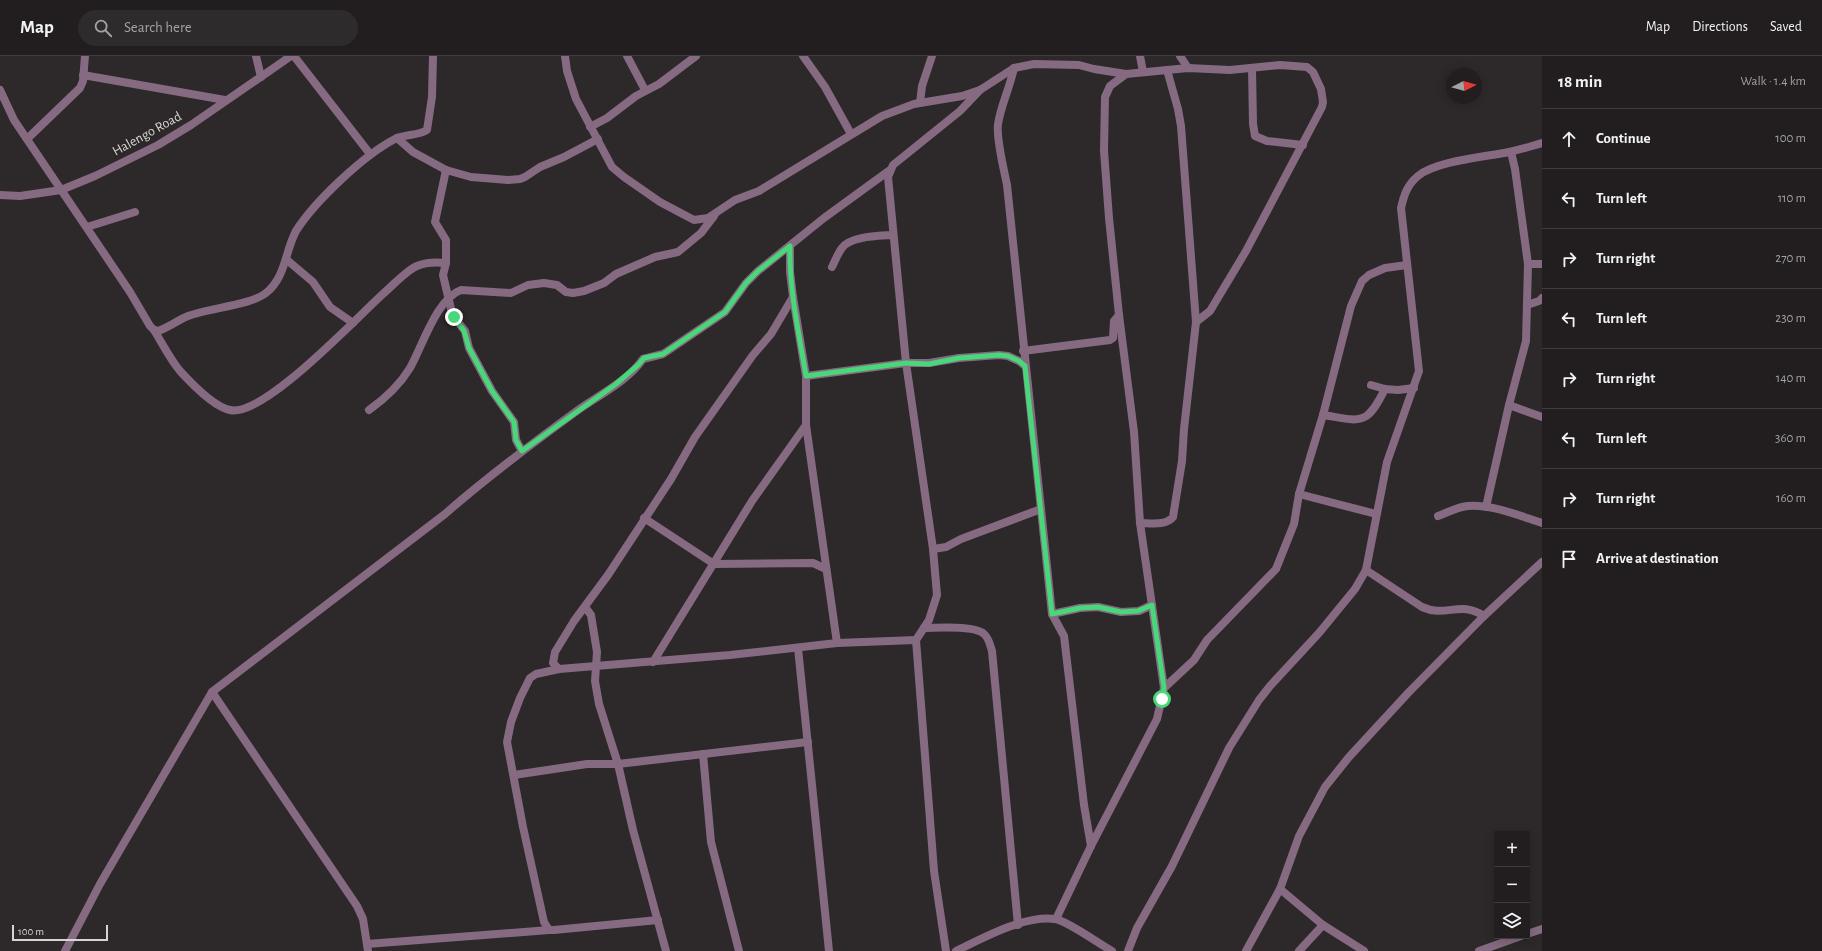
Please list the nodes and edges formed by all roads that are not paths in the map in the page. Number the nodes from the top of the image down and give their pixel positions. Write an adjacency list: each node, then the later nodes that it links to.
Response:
1 (85, 56): 21 (street)
2 (256, 56): 22 (street)
3 (291, 56): 22 (street, Halengo Road)
4 (294, 56): 36 (street)
5 (433, 56): 30 (street)
6 (565, 56): 28 (street)
7 (627, 56): 24 (street)
8 (696, 56): 24 (street)
9 (803, 56): 29 (street)
10 (932, 56): 27 (street)
11 (1140, 56): 19 (street)
12 (1180, 56): 16 (street)
13 (1280, 56): 14 (street)
14 (1280, 65): 17 (street); 34 (street)
15 (1014, 68): 20 (street); 25 (street); 60 (street)
16 (1188, 68): 17 (street); 18 (street)
17 (1252, 68): 34 (street)
18 (1167, 70): 19 (street); 57 (street)
19 (1143, 72): 20 (street)
20 (1126, 74): 56 (street)
21 (83, 75): 26 (street); 31 (street)
22 (261, 77): 26 (street, Halengo Road)
23 (0, 90): 31 (street)
24 (645, 90): 28 (street)
25 (980, 90): 27 (street); 38 (street)
26 (225, 100): 39 (street, Halengo Road)
27 (920, 103): 29 (street)
28 (590, 127): 32 (street)
29 (851, 134): 42 (street)
30 (396, 138): 36 (street); 37 (street)
31 (27, 139): 39 (street)
32 (598, 139): 37 (street); 42 (street)
33 (1542, 142): 35 (street)
34 (1303, 145): 57 (street)
35 (1511, 152): 48 (street); 50 (street)
36 (370, 154): 46 (street)
37 (446, 170): 47 (street)
38 (890, 170): 44 (street); 45 (street)
39 (61, 190): 40 (street, Halengo Road); 43 (street)
40 (0, 195)
41 (135, 212): 43 (street)
42 (714, 215): 52 (street)
43 (88, 227): 59 (street)
44 (892, 235): 51 (street); 61 (street)
45 (790, 246): 53 (street); 72 (street)
46 (286, 260): 58 (street); 59 (street)
47 (446, 263): 52 (street); 58 (street)
48 (1528, 264): 49 (street); 55 (street)
49 (1542, 264)
50 (1407, 265): 65 (street); 69 (street)
51 (832, 267)
52 (449, 297): 68 (street); 72 (street)
53 (793, 297): 63 (street); 78 (street)
54 (1542, 298): 55 (street)
55 (1527, 305): 67 (street)
56 (1119, 315): 60 (street); 79 (street)
57 (1196, 322): 79 (street)
58 (353, 323): 59 (street)
59 (154, 330)
60 (1024, 351): 62 (street)
61 (906, 363): 62 (street); 63 (street); 81 (street)
62 (1025, 366): 75 (street)
63 (806, 376): 71 (street)
64 (1371, 385): 66 (street)
65 (1414, 388): 66 (street); 76 (street)
66 (1385, 389): 69 (street)
67 (1509, 405): 70 (street); 74 (street)
68 (369, 410)
69 (1322, 415): 73 (street)
70 (1542, 417)
71 (806, 425): 83 (street); 84 (street)
72 (522, 451): 98 (street)
73 (1299, 494): 76 (street); 97 (street)
74 (1486, 507): 77 (street); 80 (street)
75 (1041, 509): 81 (street); 88 (street)
76 (1376, 514): 85 (street)
77 (1438, 516)
78 (644, 518): 83 (street); 87 (street)
79 (1140, 523): 86 (street)
80 (1542, 523)
81 (933, 549): 90 (street)
82 (1542, 562): 89 (street)
83 (714, 564): 84 (street); 94 (street)
84 (826, 570): 92 (street)
85 (1366, 570): 89 (street); 121 (street)
86 (1152, 605): 88 (street); 97 (street)
87 (585, 606): 95 (street); 96 (street)
88 (1052, 614): 103 (street)
89 (1484, 616): 104 (street)
90 (924, 628): 91 (street); 107 (street)
91 (916, 640): 92 (street); 118 (street)
92 (837, 643): 93 (street)
93 (798, 648): 94 (street); 99 (street)
94 (653, 662): 95 (street)
95 (595, 666): 96 (street); 101 (street)
96 (559, 669): 102 (street)
97 (1164, 688): 103 (street)
98 (212, 692): 113 (street); 114 (street)
99 (808, 742): 100 (street); 117 (street)
100 (703, 754): 101 (street); 116 (street)
101 (618, 764): 102 (street); 106 (street)
102 (514, 775): 110 (street)
103 (1091, 846): 105 (street)
104 (1280, 889): 108 (street); 122 (street)
105 (1056, 919): 107 (street); 120 (street)
106 (658, 920): 110 (street); 115 (street)
107 (1018, 925): 119 (street)
108 (1323, 925): 123 (street); 124 (street)
109 (1542, 929): 111 (street)
110 (549, 930): 113 (street)
111 (1530, 933)
112 (1513, 939): 125 (street)
113 (368, 947)
114 (66, 951)
115 (666, 951)
116 (739, 951)
117 (829, 951)
118 (946, 951)
119 (956, 951)
120 (1112, 951)
121 (1128, 951)
122 (1246, 951)
123 (1299, 951)
124 (1364, 951)
125 (1479, 951)

